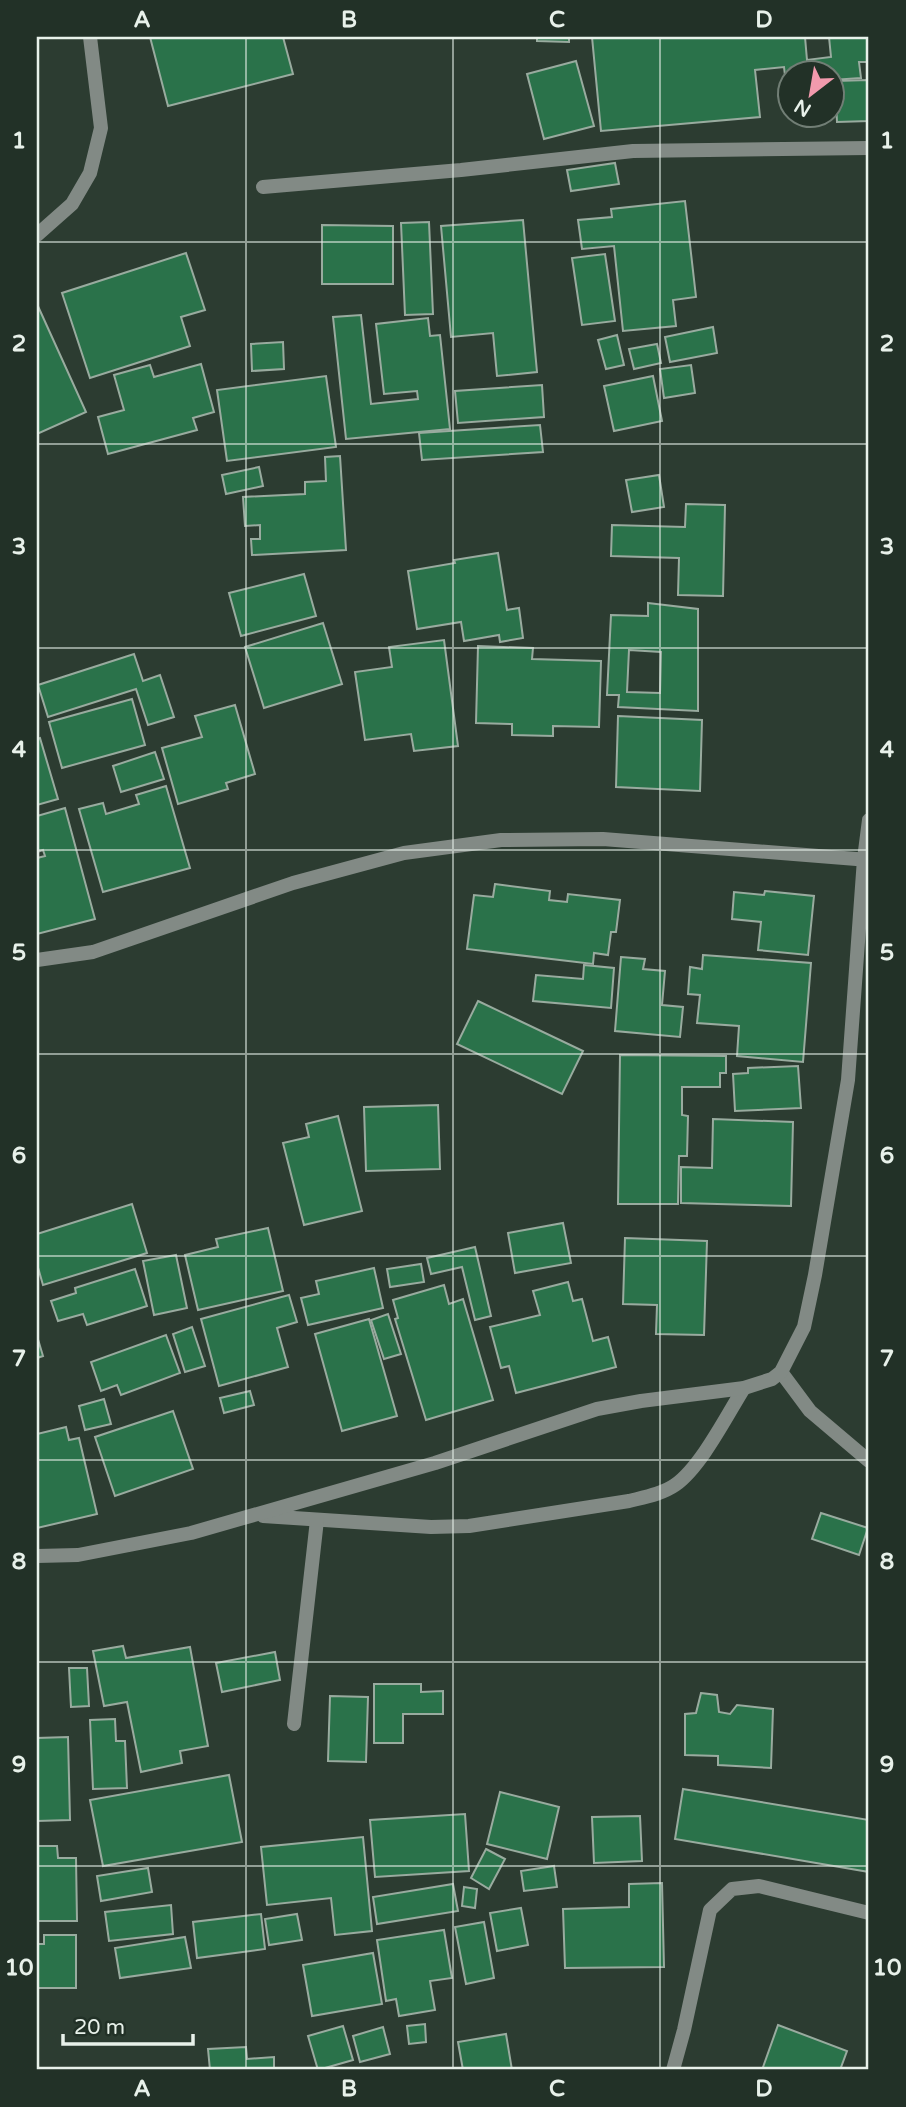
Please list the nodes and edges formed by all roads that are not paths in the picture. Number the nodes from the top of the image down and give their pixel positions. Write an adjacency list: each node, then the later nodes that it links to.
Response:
1 (90, 37): 4 (street)
2 (869, 148): 3 (street)
3 (263, 187)
4 (37, 235)
5 (869, 820): 6 (street)
6 (867, 859): 7 (street); 8 (street)
7 (37, 960)
8 (780, 1372): 9 (street); 10 (street)
9 (744, 1388): 11 (street); 12 (street)
10 (869, 1461)
11 (254, 1516): 12 (street); 13 (street)
12 (317, 1520): 14 (street)
13 (37, 1556)
14 (294, 1724)
15 (869, 1913): 16 (street)
16 (673, 2070)

